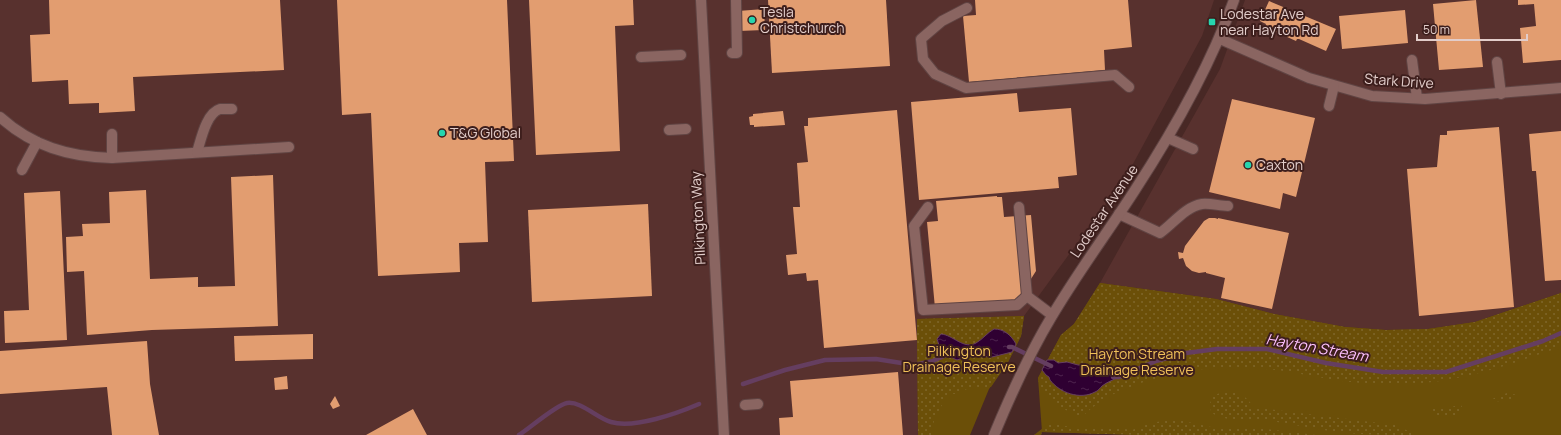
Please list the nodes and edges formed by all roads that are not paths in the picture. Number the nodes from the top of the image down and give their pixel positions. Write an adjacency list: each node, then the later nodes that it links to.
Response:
1 (701, 0): 37 (street, Pilkington Way)
2 (736, 0): 6 (street)
3 (1234, 0): 5 (street, Lodestar Avenue)
4 (967, 8): 12 (street)
5 (1220, 39): 11 (street, Stark Drive); 22 (street, Lodestar Avenue)
6 (732, 53)
7 (681, 55): 8 (street)
8 (641, 57)
9 (1412, 60): 15 (street)
10 (1498, 62): 14 (street)
11 (1334, 86): 15 (street, Stark Drive); 16 (street)
12 (1129, 87)
13 (1561, 88): 14 (street, Stark Drive)
14 (1501, 94): 15 (street, Stark Drive)
15 (1417, 98)
16 (1330, 106)
17 (232, 109): 26 (street)
18 (1, 120): 23 (street)
19 (686, 129): 20 (street)
20 (669, 130)
21 (112, 134): 27 (street)
22 (1168, 138): 25 (street); 32 (street, Lodestar Avenue)
23 (37, 142): 27 (street); 28 (street)
24 (289, 147): 26 (street)
25 (1192, 149)
26 (197, 152): 27 (street)
27 (112, 158)
28 (22, 170)
29 (1228, 206): 32 (street)
30 (928, 207): 33 (street)
31 (1019, 207): 33 (street)
32 (1119, 214): 34 (street, Lodestar Avenue)
33 (1027, 296): 34 (street)
34 (1052, 315): 38 (street, Lodestar Avenue)
35 (758, 404): 36 (street)
36 (745, 405)
37 (724, 435)
38 (994, 435)

